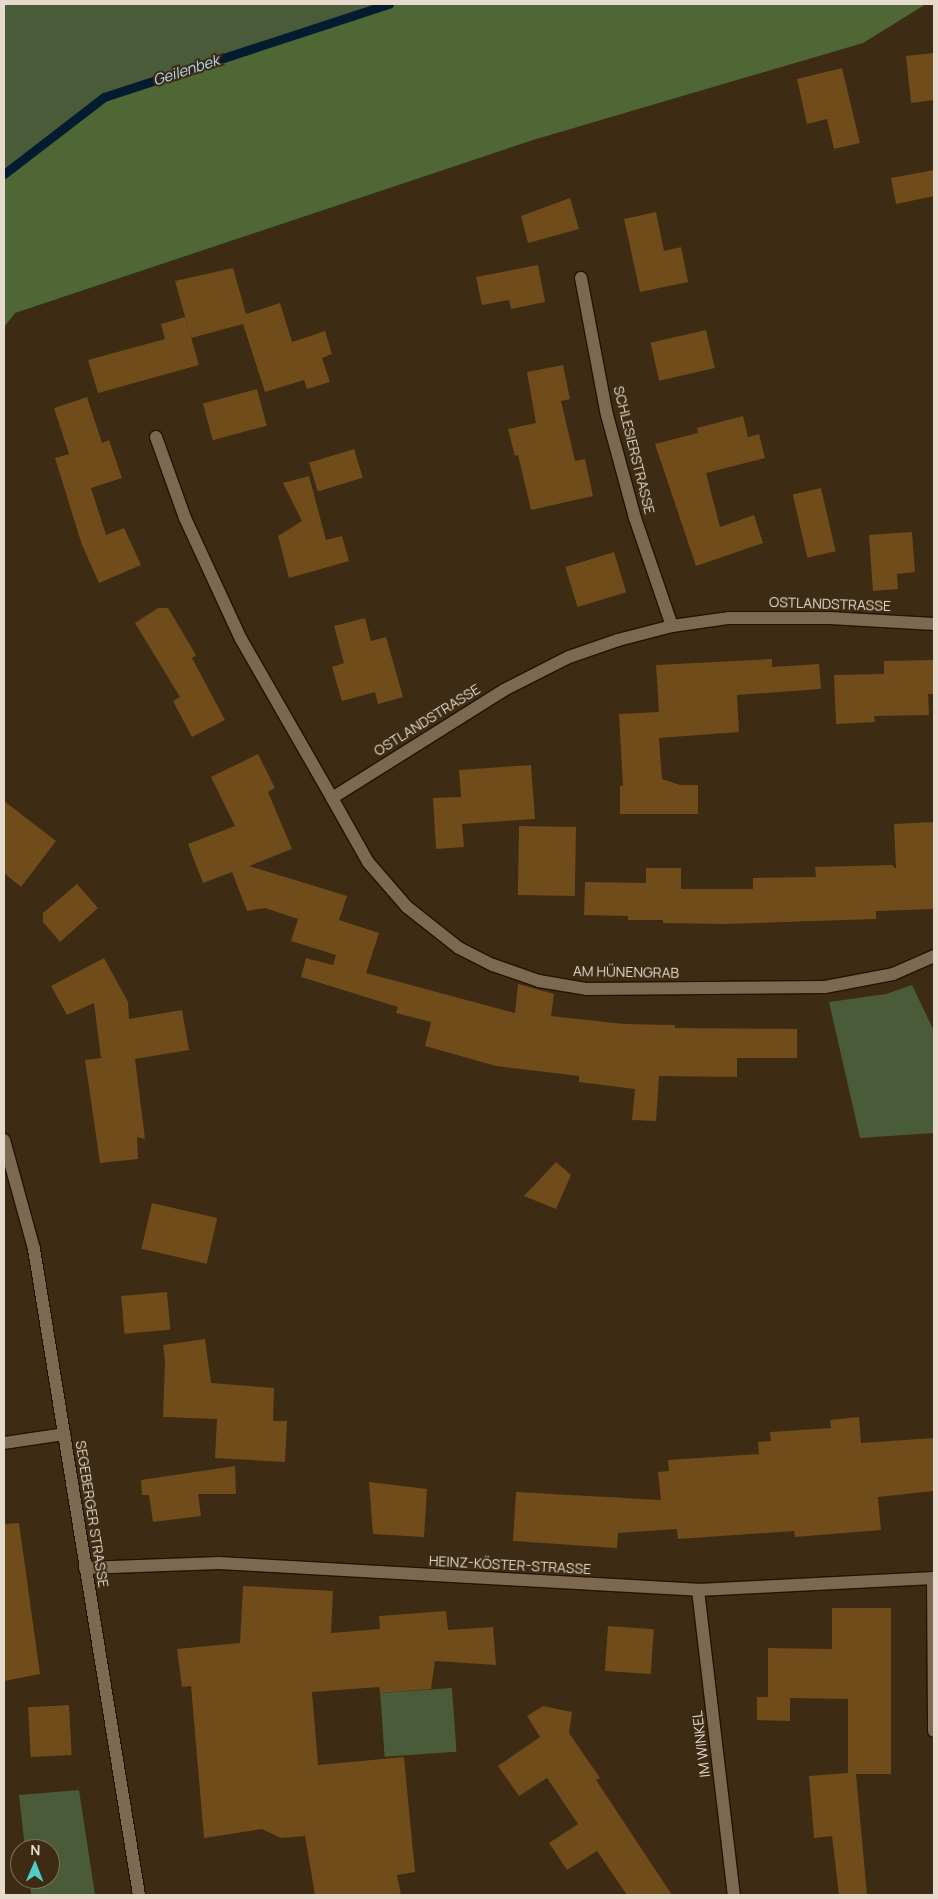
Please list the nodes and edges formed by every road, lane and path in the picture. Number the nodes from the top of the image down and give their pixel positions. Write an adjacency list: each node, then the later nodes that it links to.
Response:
1 (581, 278): 4 (street, SCHLESIERSTRASSE)
2 (156, 437): 5 (street)
3 (934, 624): 4 (street, OSTLANDSTRASSE)
4 (672, 626): 5 (street, OSTLANDSTRASSE)
5 (332, 798): 6 (street, AM HÜNENGRAB)
6 (934, 956)
7 (4, 1140): 8 (street, SEGEBERGER STRASSE)
8 (64, 1434): 9 (street); 10 (street, SEGEBERGER STRASSE)
9 (4, 1443)
10 (85, 1568): 12 (street, HEINZ-KÖSTER-STRASSE); 14 (street, SEGEBERGER STRASSE)
11 (933, 1578): 12 (street, HEINZ-KÖSTER-STRASSE); 13 (street, HEINZ-KÖSTER-STRASSE)
12 (698, 1590): 15 (street, IM WINKEL)
13 (934, 1732)
14 (139, 1895)
15 (734, 1895)

